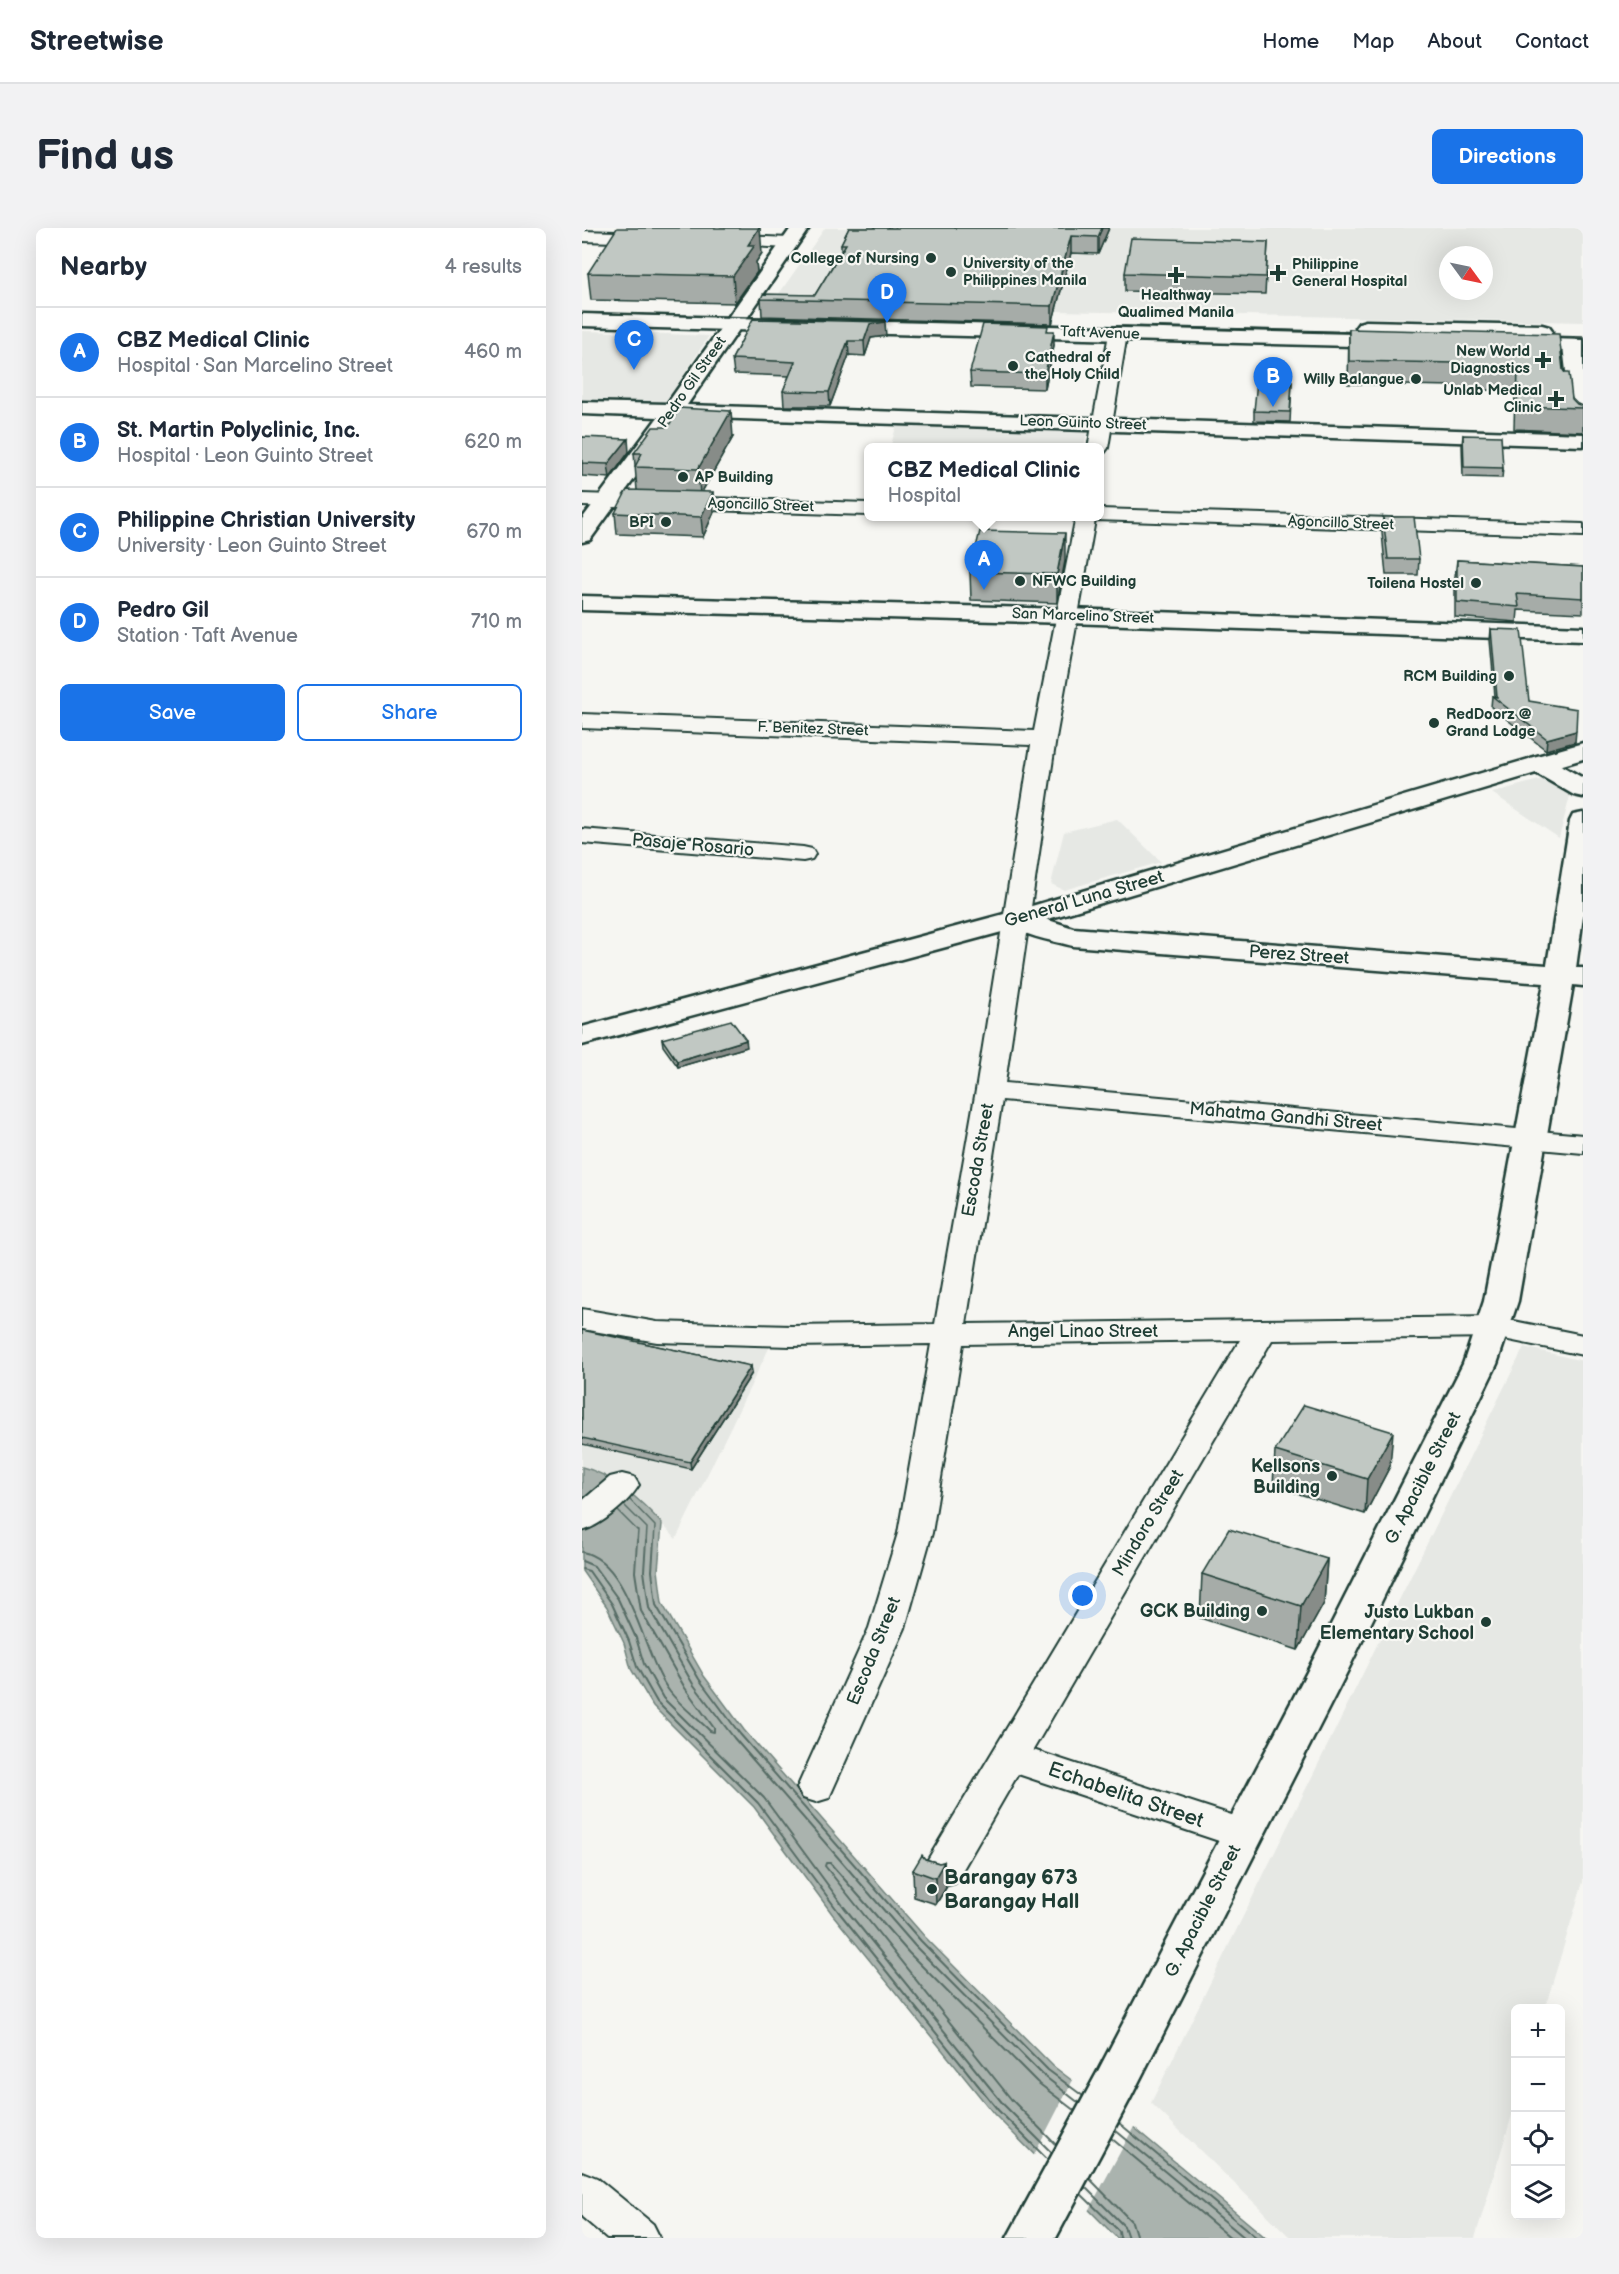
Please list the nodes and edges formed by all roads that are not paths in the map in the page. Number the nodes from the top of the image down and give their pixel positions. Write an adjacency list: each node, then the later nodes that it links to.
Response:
1 (794, 235): 4 (street); 6 (main road, Pedro Gil Street)
2 (582, 236): 3 (street)
3 (673, 239)
4 (708, 240)
5 (582, 309): 6 (main road, Taft Avenue)
6 (737, 319): 7 (main road, Taft Avenue); 8 (main road, Taft Avenue); 9 (main road, Taft Avenue); 11 (main road, Pedro Gil Street)
7 (582, 320)
8 (1118, 334): 9 (main road, Taft Avenue); 13 (street)
9 (1580, 341): 12 (main road)
10 (582, 408): 11 (main road, Leon Guinto Street)
11 (673, 411): 13 (main road, Leon Guinto Street); 17 (main road, Pedro Gil Street)
12 (1583, 422)
13 (1102, 423): 14 (main road, Leon Guinto Street); 15 (street)
14 (1583, 440)
15 (1099, 443)
16 (582, 500): 17 (street, Agoncillo Street)
17 (606, 501): 18 (street, Agoncillo Street); 22 (main road, Pedro Gil Street)
18 (864, 508)
19 (1104, 515): 21 (street, Agoncillo Street)
20 (1085, 521): 24 (street, Escoda Street)
21 (1583, 530)
22 (582, 535)
23 (582, 603): 24 (main road, San Marcelino Street)
24 (1069, 616): 25 (main road, San Marcelino Street); 27 (street, Escoda Street)
25 (1583, 634)
26 (582, 721): 27 (street, F. Benitez Street)
27 (1044, 738): 34 (street, Escoda Street)
28 (1583, 751): 29 (main road, General Luna Street)
29 (1539, 764): 30 (main road); 34 (main road, General Luna Street)
30 (1583, 789)
31 (1583, 821): 35 (main road, G. Apacible Street)
32 (582, 836): 33 (street, Pasaje Rosario)
33 (803, 854)
34 (1018, 919): 35 (main road, Perez Street); 36 (main road, General Luna Street); 37 (street, Escoda Street)
35 (1571, 976): 38 (main road, G. Apacible Street)
36 (582, 1036)
37 (990, 1090): 38 (street, Mahatma Gandhi Street); 43 (street, Escoda Street)
38 (1530, 1139): 39 (street, Mahatma Gandhi Street); 41 (main road, G. Apacible Street)
39 (1583, 1144)
40 (582, 1319): 43 (street, Angel Linao Street)
41 (1494, 1327): 42 (street, Angel Linao Street); 44 (street, Angel Linao Street); 49 (main road, G. Apacible Street)
42 (1262, 1330): 43 (street, Angel Linao Street); 47 (street, Mindoro Street)
43 (949, 1332): 48 (street, Escoda Street)
44 (1583, 1345)
45 (622, 1485): 46 (street)
46 (582, 1519)
47 (1009, 1756): 49 (street, Echabelita Street); 50 (street, Mindoro Street)
48 (816, 1788)
49 (1243, 1834): 52 (main road, G. Apacible Street)
50 (941, 1872)
51 (582, 2191): 53 (street)
52 (1035, 2230)
53 (638, 2238)

